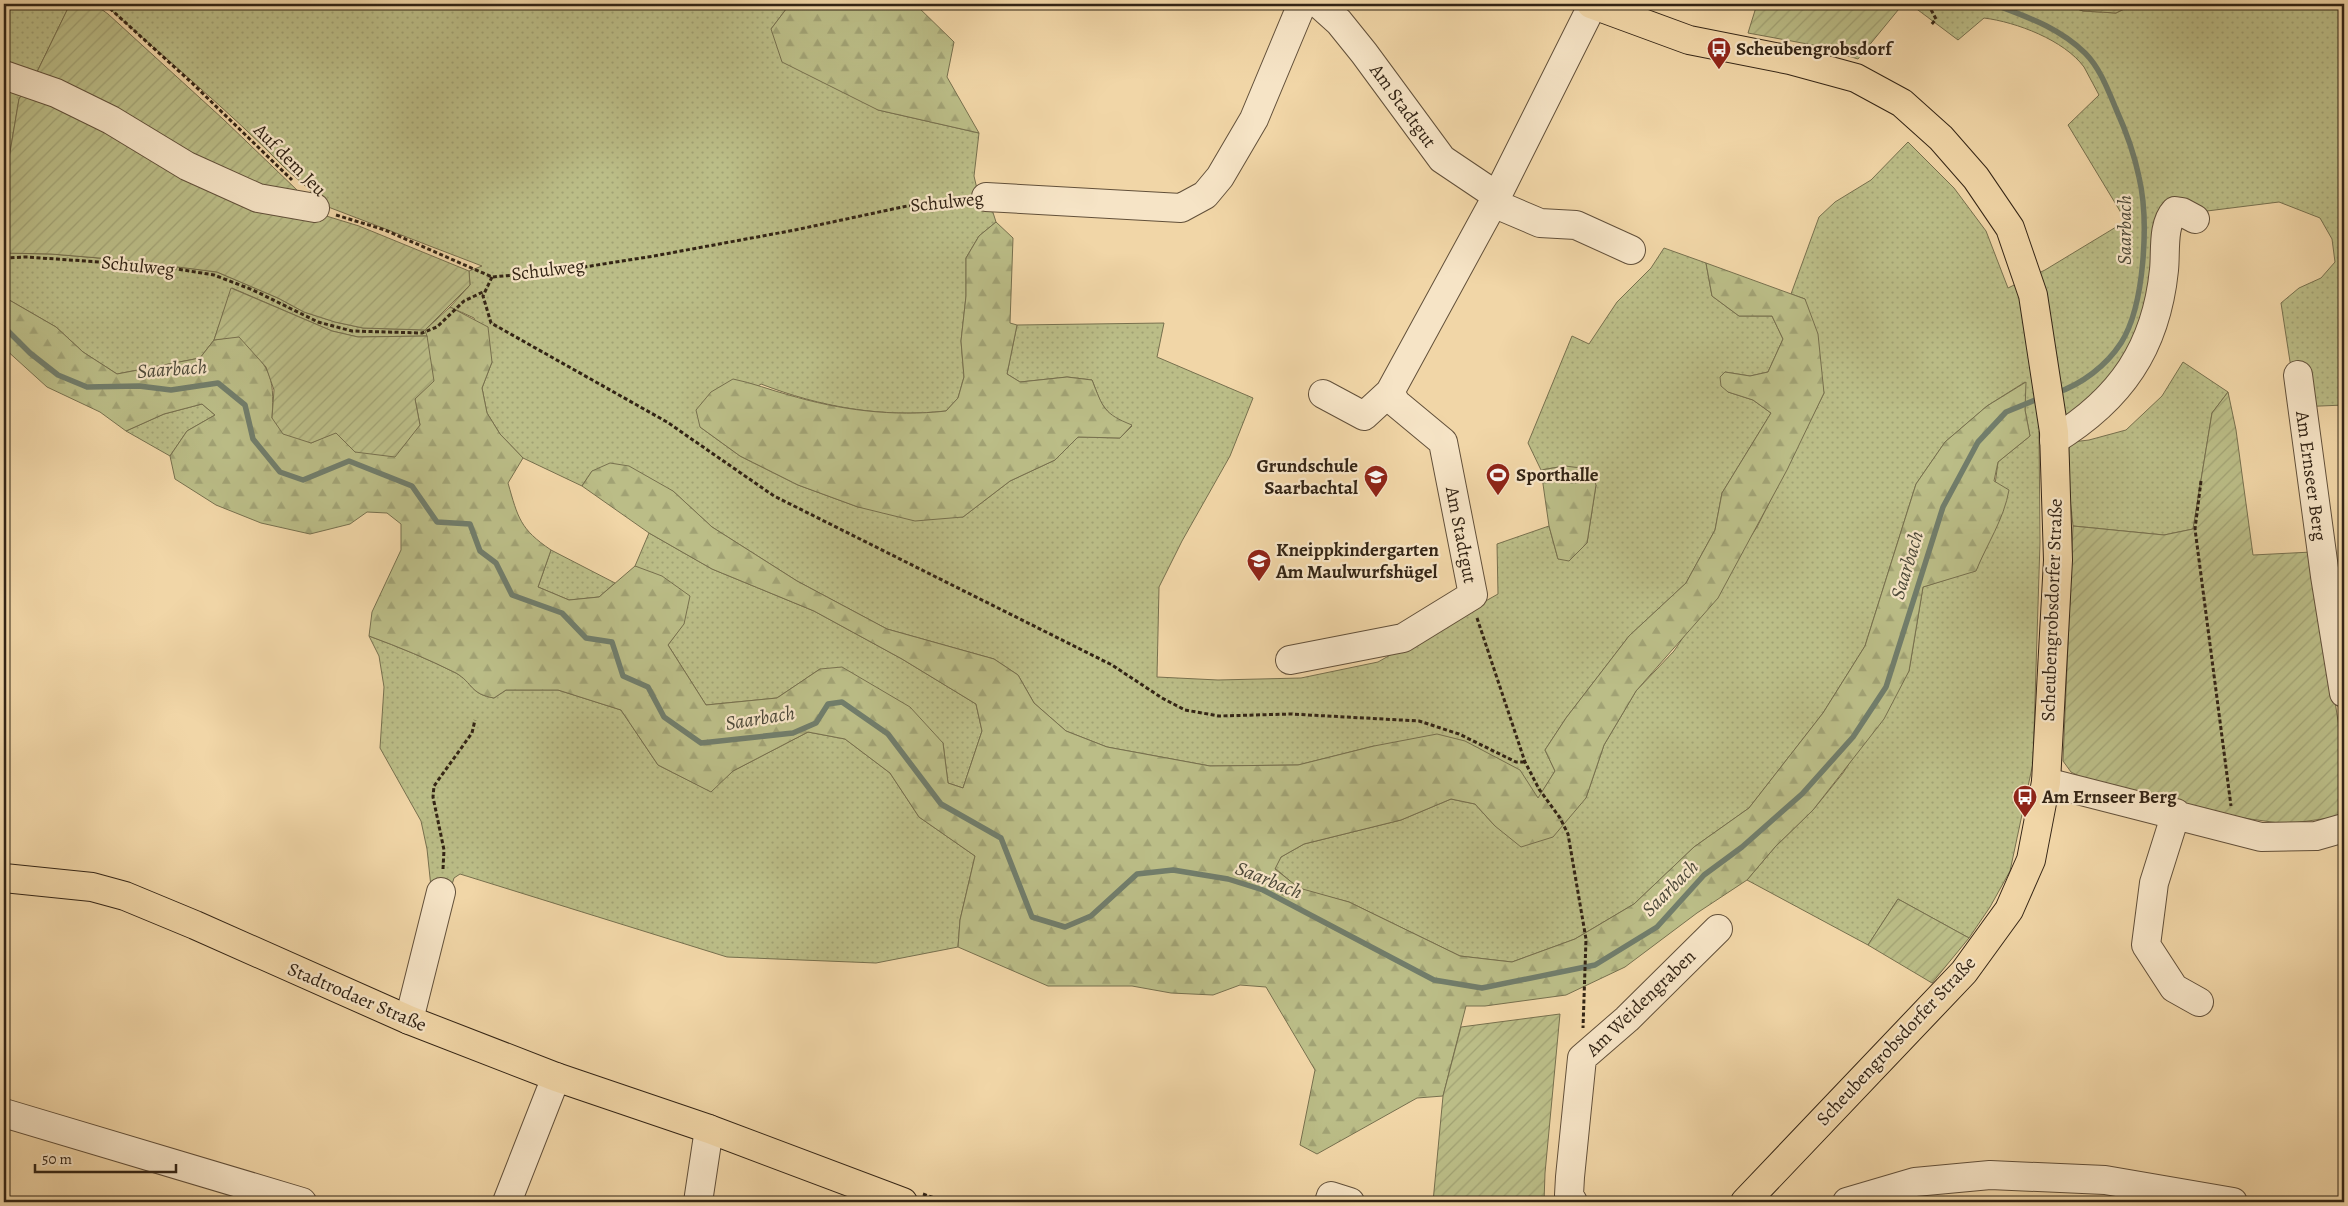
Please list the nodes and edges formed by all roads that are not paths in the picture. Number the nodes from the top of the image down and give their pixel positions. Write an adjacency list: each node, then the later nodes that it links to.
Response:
1 (1302, 4): 5 (street, Schulweg)
2 (1319, 4): 6 (street, Am Stadtgut)
3 (1592, 4): 6 (street); 13 (main road, Scheubengrobsdorfer Straße)
4 (4, 75): 7 (street)
5 (986, 197)
6 (1495, 199): 9 (street, Am Stadtgut); 11 (street)
7 (315, 208)
8 (2195, 218): 13 (street)
9 (1631, 250)
10 (2298, 375): 14 (street, Am Ernseer Berg)
11 (1390, 392): 12 (street); 15 (street, Am Stadtgut)
12 (1323, 394)
13 (2054, 436): 17 (main road, Scheubengrobsdorfer Straße)
14 (2335, 575): 16 (street, Am Ernseer Berg)
15 (1290, 660)
16 (2344, 692)
17 (2046, 782): 18 (street); 35 (main road, Scheubengrobsdorfer Straße)
18 (2176, 813): 19 (street); 23 (street)
19 (2344, 828)
20 (4, 878): 24 (main road, Stadtrodaer Straße)
21 (441, 892): 24 (street)
22 (1718, 929): 34 (street, Am Weidengraben)
23 (2199, 1002)
24 (409, 1020): 25 (main road, Stadtrodaer Straße)
25 (556, 1077): 27 (main road, Stadtrodaer Straße); 29 (street)
26 (4, 1113): 28 (street)
27 (709, 1129): 30 (street); 31 (main road, Stadtrodaer Straße)
28 (302, 1202)
29 (506, 1202)
30 (698, 1202)
31 (903, 1202)
32 (1329, 1202): 33 (street)
33 (1350, 1202)
34 (1573, 1202)
35 (1745, 1202)
36 (1847, 1202): 37 (street)
37 (2233, 1202)

